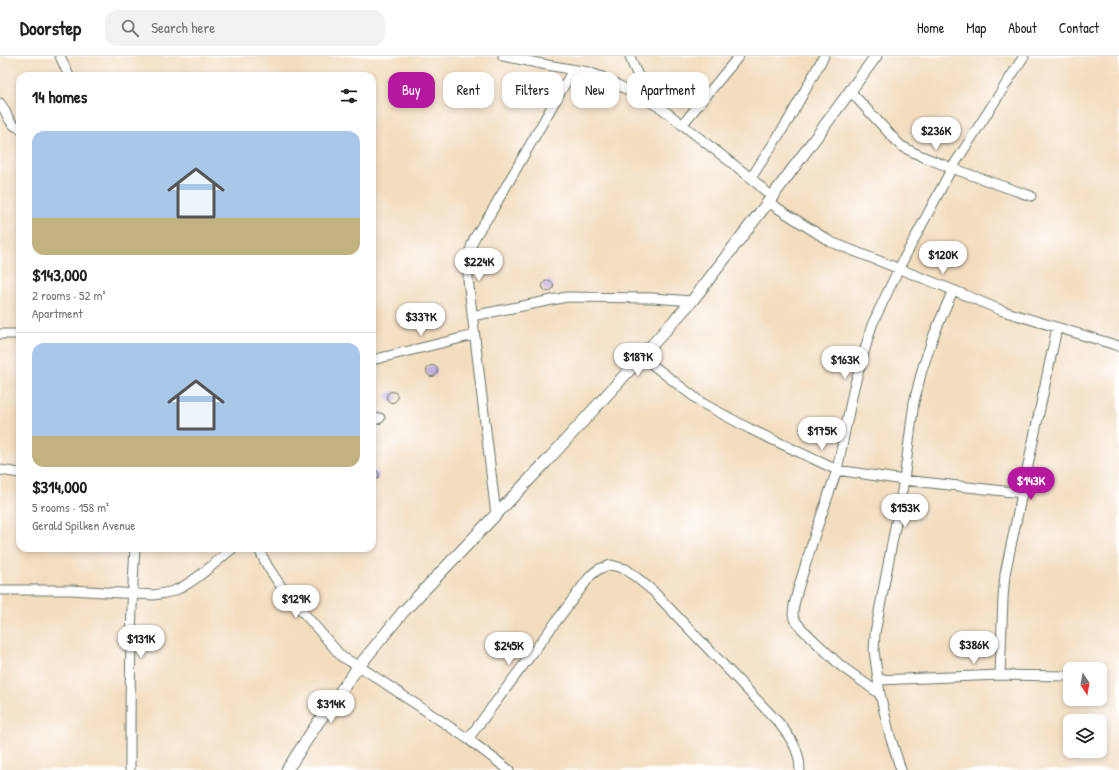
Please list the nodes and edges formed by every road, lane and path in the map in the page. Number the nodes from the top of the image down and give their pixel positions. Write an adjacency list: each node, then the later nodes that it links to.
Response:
1 (60, 56): 10 (street)
2 (503, 56): 8 (street)
3 (630, 56): 11 (street)
4 (739, 56): 16 (street)
5 (824, 56): 19 (street)
6 (876, 56): 13 (street)
7 (1024, 56): 18 (street)
8 (522, 58): 9 (street)
9 (573, 70): 12 (street); 25 (street)
10 (67, 72)
11 (636, 72)
12 (627, 90)
13 (850, 91): 18 (street); 21 (street)
14 (0, 103): 17 (street)
15 (661, 108): 16 (street)
16 (682, 125): 19 (street)
17 (16, 127)
18 (952, 168): 20 (street); 22 (street)
19 (752, 178): 21 (street)
20 (1031, 196)
21 (770, 200): 22 (street); 24 (street)
22 (899, 268): 23 (street); 34 (street)
23 (953, 290): 26 (street); 36 (street)
24 (692, 301): 25 (street); 31 (street)
25 (472, 316): 29 (street)
26 (1057, 328): 30 (street); 37 (street)
27 (0, 334): 28 (street)
28 (16, 334)
29 (474, 335): 32 (street); 38 (street)
30 (1119, 346)
31 (641, 356): 34 (street); 38 (street)
32 (376, 359)
33 (0, 470): 35 (street)
34 (837, 470): 36 (street); 48 (street)
35 (16, 472)
36 (904, 480): 37 (street); 47 (street)
37 (1022, 493): 45 (street)
38 (496, 515): 44 (street)
39 (135, 552): 43 (street)
40 (228, 552): 43 (street)
41 (260, 552): 44 (street)
42 (0, 590): 43 (street)
43 (132, 593): 50 (street)
44 (359, 666): 49 (street); 51 (street)
45 (1000, 675): 46 (street); 47 (street)
46 (1063, 676)
47 (878, 680): 48 (street)
48 (880, 694): 54 (street)
49 (468, 739): 52 (street); 53 (street)
50 (130, 770)
51 (287, 770)
52 (509, 770)
53 (800, 770)
54 (901, 770)

